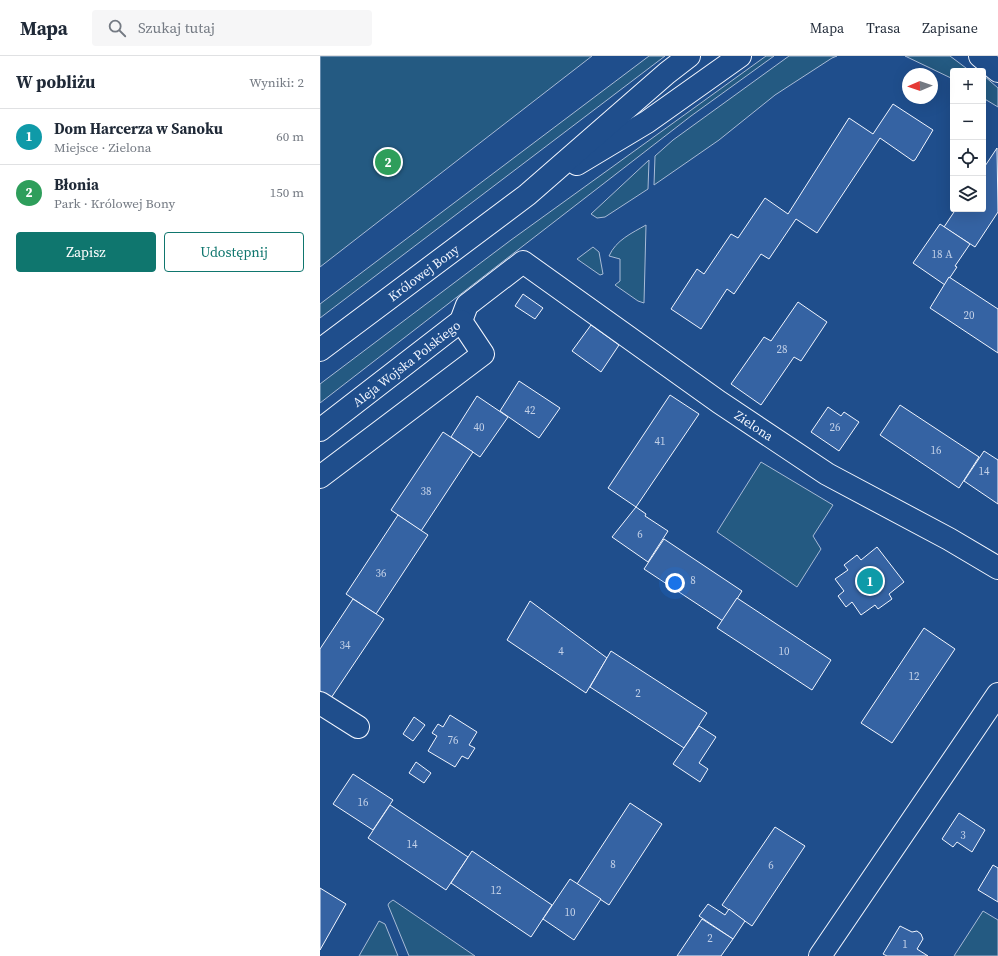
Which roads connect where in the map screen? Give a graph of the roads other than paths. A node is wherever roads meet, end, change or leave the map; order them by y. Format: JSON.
{"nodes":[{"id":1,"x":689,"y":56,"type":"edge"},
{"id":2,"x":740,"y":56,"type":"edge"},
{"id":3,"x":980,"y":56,"type":"edge"},
{"id":4,"x":998,"y":71,"type":"edge"},
{"id":5,"x":527,"y":195,"type":"junction"},
{"id":6,"x":523,"y":262,"type":"joint"},
{"id":7,"x":461,"y":321,"type":"junction"},
{"id":8,"x":320,"y":350,"type":"edge"},
{"id":9,"x":320,"y":430,"type":"edge"},
{"id":10,"x":320,"y":477,"type":"edge"},
{"id":11,"x":998,"y":568,"type":"edge"},
{"id":12,"x":998,"y":694,"type":"edge"},
{"id":13,"x":320,"y":703,"type":"edge"},
{"id":14,"x":358,"y":727,"type":"dead end"},
{"id":15,"x":820,"y":956,"type":"edge"}],
"edges":[{"from":1,"to":5,"type":"street","name":"Królowej Bony"},
{"from":2,"to":5,"type":"street","name":"Królowej Bony"},
{"from":3,"to":4,"type":"street"},
{"from":5,"to":8,"type":"street","name":"Królowej Bony"},
{"from":6,"to":7,"type":"street","name":"Aleja Wojska Polskiego"},
{"from":6,"to":11,"type":"street","name":"Zielona"},
{"from":7,"to":9,"type":"street","name":"Aleja Wojska Polskiego"},
{"from":7,"to":10,"type":"street"},
{"from":12,"to":15,"type":"street"},
{"from":13,"to":14,"type":"street"}]}
